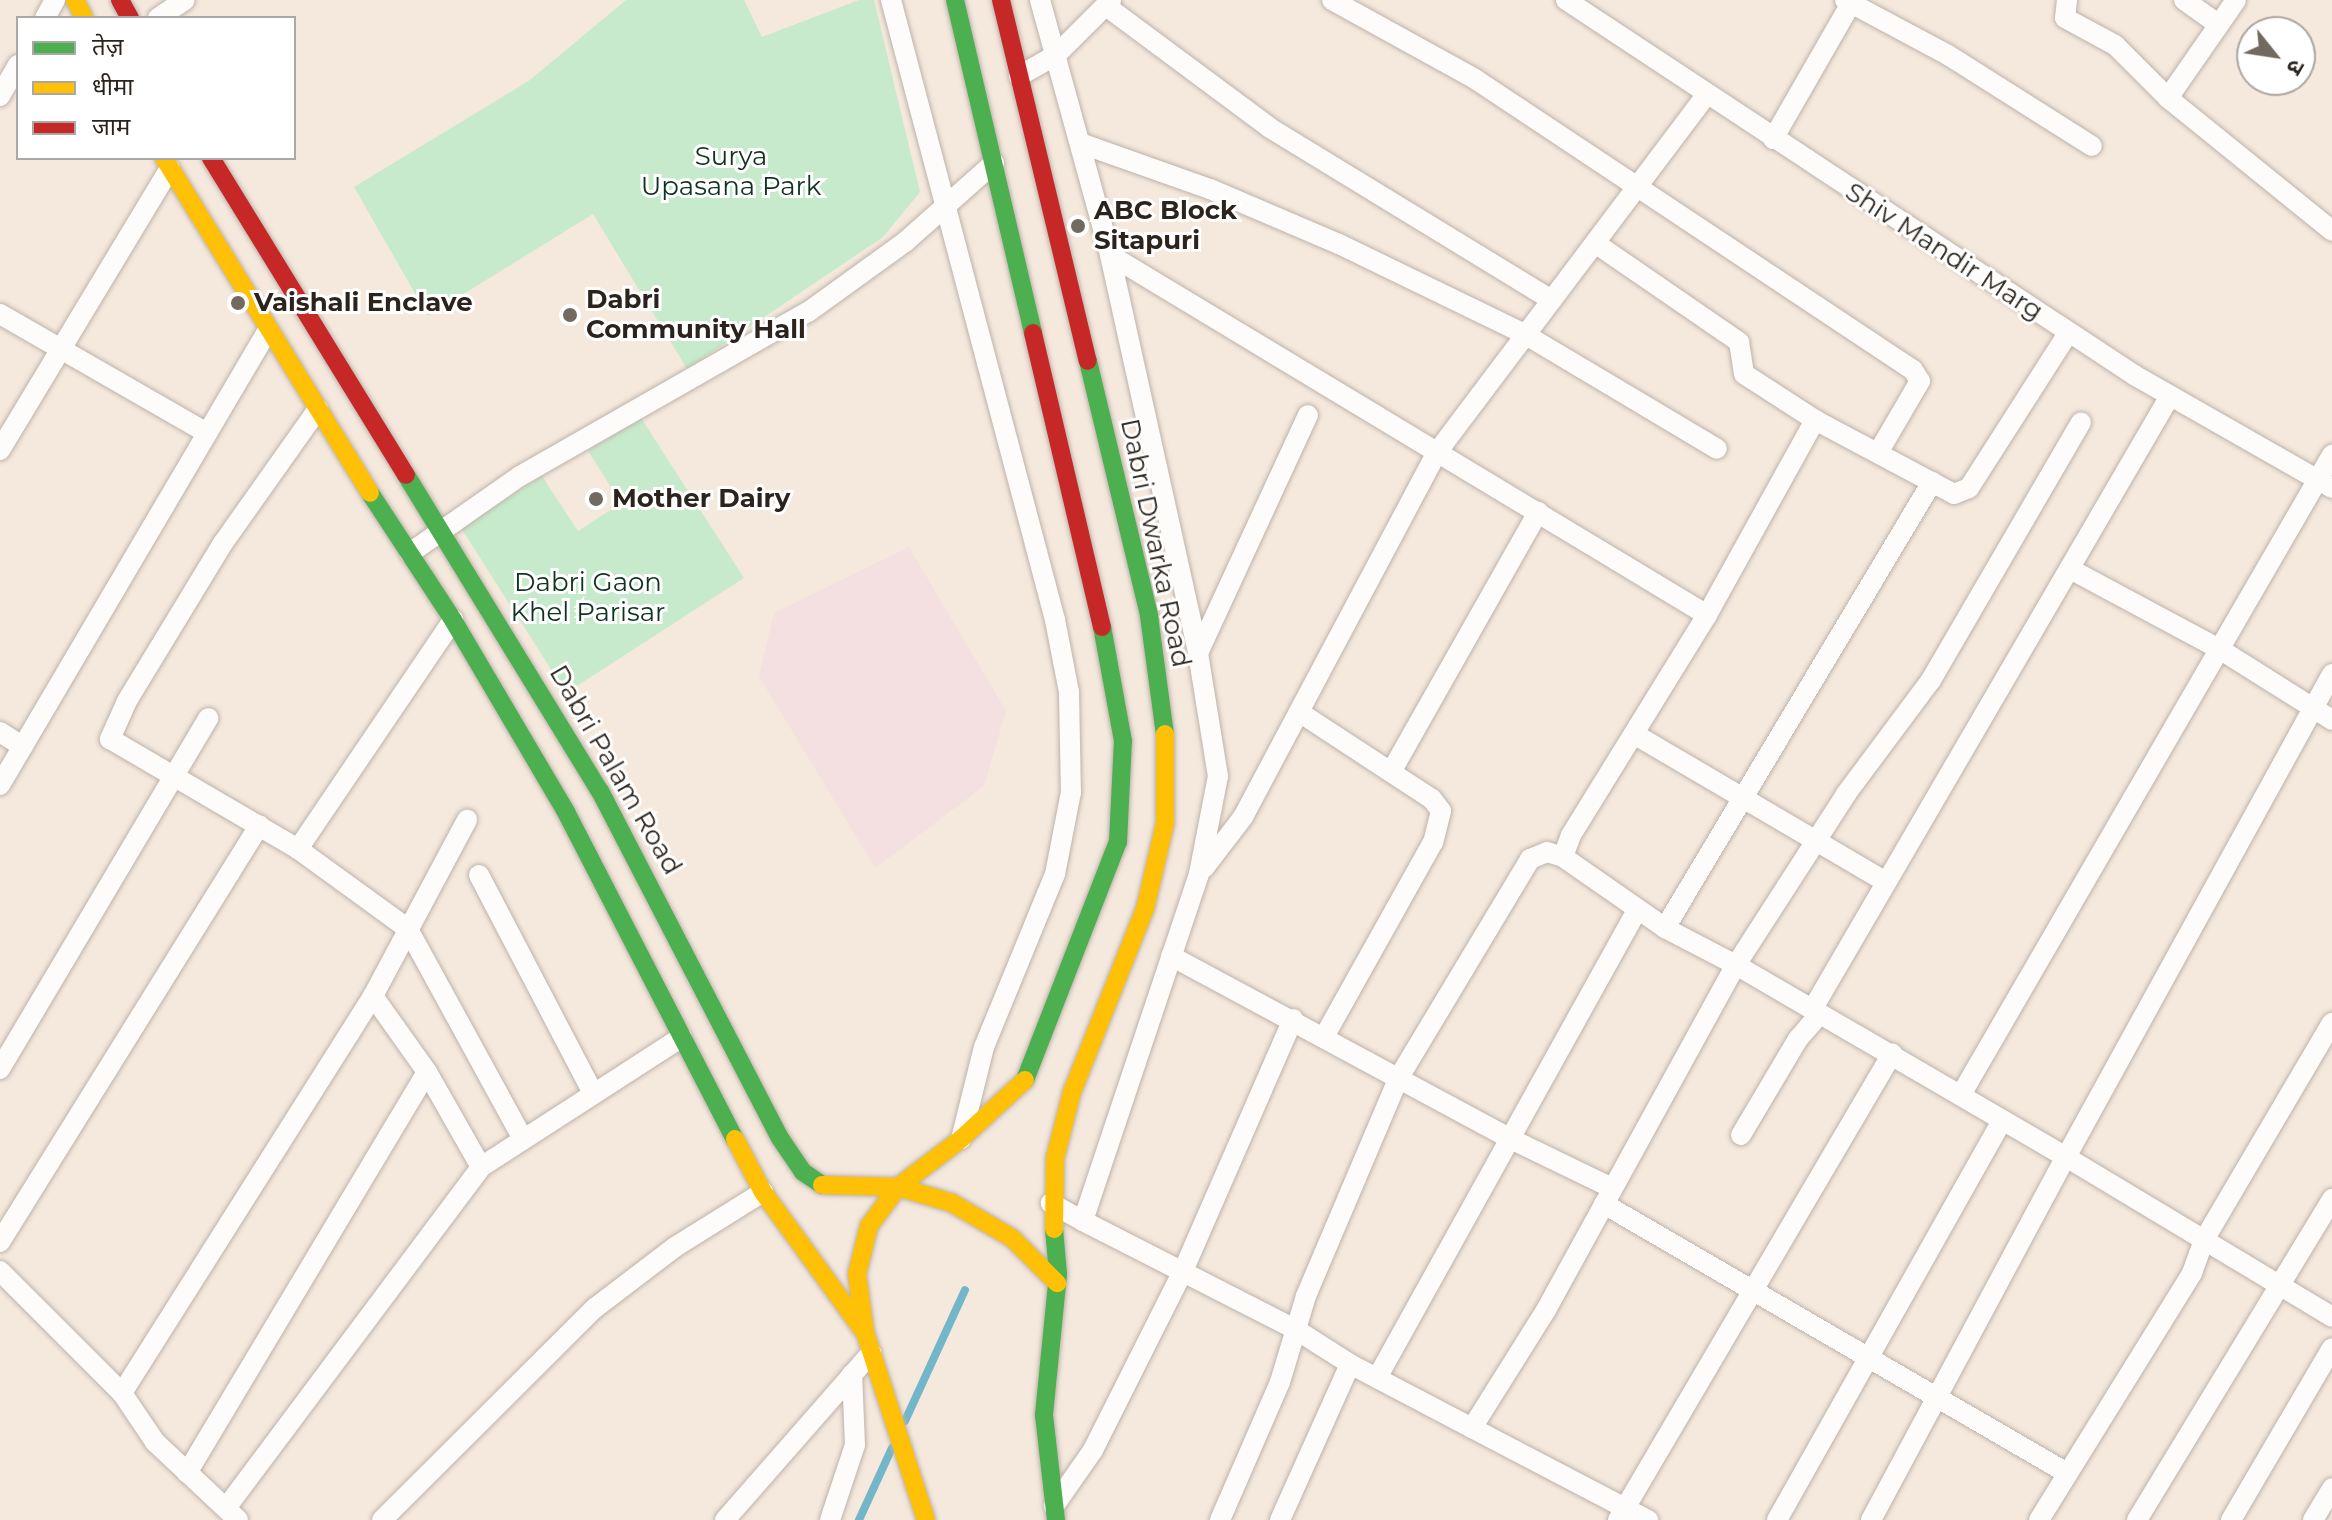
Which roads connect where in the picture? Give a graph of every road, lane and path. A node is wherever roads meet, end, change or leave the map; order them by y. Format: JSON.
{"nodes":[{"id":1,"x":185,"y":0,"type":"edge"},
{"id":2,"x":891,"y":0,"type":"edge"},
{"id":3,"x":955,"y":0,"type":"edge"},
{"id":4,"x":1001,"y":0,"type":"edge"},
{"id":5,"x":1040,"y":0,"type":"edge"},
{"id":6,"x":1332,"y":0,"type":"edge"},
{"id":7,"x":2067,"y":0,"type":"edge"},
{"id":8,"x":2184,"y":0,"type":"edge"},
{"id":9,"x":2236,"y":0,"type":"edge"},
{"id":10,"x":1569,"y":1,"type":"edge"},
{"id":11,"x":1850,"y":1,"type":"edge"},
{"id":12,"x":1108,"y":3,"type":"edge"},
{"id":13,"x":1367,"y":8,"type":"edge"},
{"id":14,"x":161,"y":16,"type":"edge"},
{"id":15,"x":2218,"y":24,"type":"junction"},
{"id":16,"x":1056,"y":55,"type":"junction"},
{"id":17,"x":16,"y":68,"type":"edge"},
{"id":18,"x":1019,"y":76,"type":"junction"},
{"id":19,"x":1707,"y":94,"type":"junction"},
{"id":20,"x":0,"y":96,"type":"edge"},
{"id":21,"x":2168,"y":98,"type":"junction"},
{"id":22,"x":1773,"y":139,"type":"junction"},
{"id":23,"x":1080,"y":143,"type":"junction"},
{"id":24,"x":2092,"y":146,"type":"dead end"},
{"id":25,"x":212,"y":160,"type":"edge"},
{"id":26,"x":167,"y":163,"type":"edge"},
{"id":27,"x":994,"y":163,"type":"junction"},
{"id":28,"x":1638,"y":187,"type":"junction"},
{"id":29,"x":946,"y":206,"type":"junction"},
{"id":30,"x":2332,"y":231,"type":"edge"},
{"id":31,"x":1595,"y":243,"type":"junction"},
{"id":32,"x":1110,"y":255,"type":"junction"},
{"id":33,"x":1552,"y":300,"type":"junction"},
{"id":34,"x":0,"y":314,"type":"edge"},
{"id":35,"x":268,"y":330,"type":"junction"},
{"id":36,"x":2068,"y":333,"type":"junction"},
{"id":37,"x":1526,"y":335,"type":"junction"},
{"id":38,"x":62,"y":350,"type":"junction"},
{"id":39,"x":2170,"y":396,"type":"junction"},
{"id":40,"x":318,"y":409,"type":"junction"},
{"id":41,"x":1308,"y":415,"type":"dead end"},
{"id":42,"x":1815,"y":420,"type":"junction"},
{"id":43,"x":2081,"y":422,"type":"dead end"},
{"id":44,"x":207,"y":433,"type":"junction"},
{"id":45,"x":1717,"y":449,"type":"dead end"},
{"id":46,"x":0,"y":450,"type":"edge"},
{"id":47,"x":1438,"y":451,"type":"junction"},
{"id":48,"x":1878,"y":453,"type":"junction"},
{"id":49,"x":2332,"y":455,"type":"edge"},
{"id":50,"x":1932,"y":482,"type":"junction"},
{"id":51,"x":2326,"y":484,"type":"edge"},
{"id":52,"x":1538,"y":512,"type":"junction"},
{"id":53,"x":443,"y":532,"type":"junction"},
{"id":54,"x":410,"y":553,"type":"junction"},
{"id":55,"x":2070,"y":569,"type":"junction"},
{"id":56,"x":1707,"y":615,"type":"junction"},
{"id":57,"x":453,"y":620,"type":"junction"},
{"id":58,"x":2221,"y":650,"type":"junction"},
{"id":59,"x":1198,"y":653,"type":"junction"},
{"id":60,"x":2332,"y":674,"type":"edge"},
{"id":61,"x":2312,"y":708,"type":"junction"},
{"id":62,"x":1299,"y":712,"type":"junction"},
{"id":63,"x":208,"y":718,"type":"dead end"},
{"id":64,"x":2332,"y":720,"type":"edge"},
{"id":65,"x":0,"y":732,"type":"edge"},
{"id":66,"x":1634,"y":734,"type":"junction"},
{"id":67,"x":23,"y":747,"type":"junction"},
{"id":68,"x":1391,"y":772,"type":"junction"},
{"id":69,"x":175,"y":774,"type":"junction"},
{"id":70,"x":0,"y":785,"type":"edge"},
{"id":71,"x":1742,"y":799,"type":"junction"},
{"id":72,"x":467,"y":820,"type":"dead end"},
{"id":73,"x":260,"y":825,"type":"junction"},
{"id":74,"x":1816,"y":841,"type":"junction"},
{"id":75,"x":298,"y":849,"type":"junction"},
{"id":76,"x":1563,"y":857,"type":"junction"},
{"id":77,"x":1199,"y":874,"type":"junction"},
{"id":78,"x":479,"y":875,"type":"dead end"},
{"id":79,"x":1885,"y":881,"type":"junction"},
{"id":80,"x":1636,"y":912,"type":"junction"},
{"id":81,"x":1665,"y":928,"type":"junction"},
{"id":82,"x":408,"y":929,"type":"junction"},
{"id":83,"x":1171,"y":956,"type":"junction"},
{"id":84,"x":1736,"y":965,"type":"junction"},
{"id":85,"x":373,"y":996,"type":"junction"},
{"id":86,"x":1816,"y":1012,"type":"junction"},
{"id":87,"x":1293,"y":1019,"type":"junction"},
{"id":88,"x":2332,"y":1023,"type":"edge"},
{"id":89,"x":682,"y":1037,"type":"junction"},
{"id":90,"x":1324,"y":1037,"type":"junction"},
{"id":91,"x":1892,"y":1054,"type":"junction"},
{"id":92,"x":0,"y":1069,"type":"edge"},
{"id":93,"x":427,"y":1072,"type":"junction"},
{"id":94,"x":1398,"y":1079,"type":"junction"},
{"id":95,"x":593,"y":1093,"type":"junction"},
{"id":96,"x":1962,"y":1093,"type":"junction"},
{"id":97,"x":2002,"y":1120,"type":"junction"},
{"id":98,"x":1741,"y":1135,"type":"dead end"},
{"id":99,"x":1507,"y":1137,"type":"junction"},
{"id":100,"x":523,"y":1139,"type":"junction"},
{"id":101,"x":961,"y":1139,"type":"junction"},
{"id":102,"x":2066,"y":1157,"type":"junction"},
{"id":103,"x":481,"y":1167,"type":"junction"},
{"id":104,"x":898,"y":1187,"type":"junction"},
{"id":105,"x":763,"y":1192,"type":"junction"},
{"id":106,"x":1608,"y":1196,"type":"junction"},
{"id":107,"x":2332,"y":1199,"type":"edge"},
{"id":108,"x":1051,"y":1203,"type":"junction"},
{"id":109,"x":1083,"y":1221,"type":"junction"},
{"id":110,"x":2204,"y":1240,"type":"junction"},
{"id":111,"x":0,"y":1242,"type":"edge"},
{"id":112,"x":0,"y":1271,"type":"edge"},
{"id":113,"x":1183,"y":1271,"type":"junction"},
{"id":114,"x":1057,"y":1283,"type":"junction"},
{"id":115,"x":2281,"y":1286,"type":"junction"},
{"id":116,"x":1755,"y":1290,"type":"junction"},
{"id":117,"x":2332,"y":1317,"type":"edge"},
{"id":118,"x":1295,"y":1329,"type":"junction"},
{"id":119,"x":865,"y":1332,"type":"junction"},
{"id":120,"x":2332,"y":1348,"type":"edge"},
{"id":121,"x":1869,"y":1355,"type":"junction"},
{"id":122,"x":874,"y":1362,"type":"junction"},
{"id":123,"x":1350,"y":1364,"type":"junction"},
{"id":124,"x":852,"y":1374,"type":"junction"},
{"id":125,"x":1377,"y":1378,"type":"junction"},
{"id":126,"x":122,"y":1393,"type":"junction"},
{"id":127,"x":1937,"y":1397,"type":"junction"},
{"id":128,"x":1472,"y":1428,"type":"junction"},
{"id":129,"x":187,"y":1473,"type":"junction"},
{"id":130,"x":2067,"y":1473,"type":"junction"},
{"id":131,"x":2332,"y":1488,"type":"edge"},
{"id":132,"x":1055,"y":1513,"type":"edge"},
{"id":133,"x":232,"y":1514,"type":"edge"},
{"id":134,"x":1622,"y":1514,"type":"edge"},
{"id":135,"x":382,"y":1520,"type":"edge"},
{"id":136,"x":725,"y":1520,"type":"edge"},
{"id":137,"x":830,"y":1520,"type":"edge"},
{"id":138,"x":926,"y":1520,"type":"edge"},
{"id":139,"x":1220,"y":1520,"type":"edge"},
{"id":140,"x":1280,"y":1520,"type":"edge"},
{"id":141,"x":1648,"y":1520,"type":"edge"},
{"id":142,"x":1777,"y":1520,"type":"edge"},
{"id":143,"x":1871,"y":1520,"type":"edge"},
{"id":144,"x":2039,"y":1520,"type":"edge"},
{"id":145,"x":2137,"y":1520,"type":"edge"},
{"id":146,"x":2231,"y":1520,"type":"edge"},
{"id":147,"x":2313,"y":1520,"type":"edge"}],
"edges":[{"from":1,"to":14,"type":"street"},
{"from":2,"to":29,"type":"street"},
{"from":3,"to":27,"type":"main road"},
{"from":4,"to":18,"type":"main road","name":"Dabri Dwarka Road"},
{"from":5,"to":16,"type":"street"},
{"from":6,"to":13,"type":"street"},
{"from":7,"to":21,"type":"street"},
{"from":8,"to":15,"type":"street"},
{"from":9,"to":15,"type":"street"},
{"from":10,"to":19,"type":"street","name":"Shiv Mandir Marg"},
{"from":11,"to":22,"type":"street"},
{"from":11,"to":24,"type":"street"},
{"from":12,"to":16,"type":"street"},
{"from":12,"to":33,"type":"street"},
{"from":13,"to":28,"type":"street"},
{"from":15,"to":21,"type":"street"},
{"from":16,"to":18,"type":"street"},
{"from":16,"to":23,"type":"street"},
{"from":17,"to":20,"type":"street"},
{"from":18,"to":108,"type":"main road","name":"Dabri Dwarka Road"},
{"from":19,"to":22,"type":"street","name":"Shiv Mandir Marg"},
{"from":19,"to":28,"type":"street"},
{"from":21,"to":30,"type":"street"},
{"from":22,"to":36,"type":"street","name":"Shiv Mandir Marg"},
{"from":23,"to":32,"type":"street"},
{"from":23,"to":37,"type":"street"},
{"from":25,"to":53,"type":"main road","name":"Dabri Palam Road"},
{"from":26,"to":35,"type":"main road"},
{"from":26,"to":38,"type":"street"},
{"from":27,"to":29,"type":"street"},
{"from":27,"to":101,"type":"main road"},
{"from":28,"to":31,"type":"street"},
{"from":28,"to":48,"type":"street"},
{"from":29,"to":53,"type":"street"},
{"from":29,"to":101,"type":"street"},
{"from":31,"to":33,"type":"street"},
{"from":31,"to":42,"type":"street"},
{"from":32,"to":47,"type":"street"},
{"from":32,"to":59,"type":"street"},
{"from":33,"to":37,"type":"street"},
{"from":34,"to":38,"type":"street"},
{"from":35,"to":40,"type":"main road"},
{"from":35,"to":44,"type":"street"},
{"from":36,"to":39,"type":"street","name":"Shiv Mandir Marg"},
{"from":36,"to":50,"type":"street"},
{"from":37,"to":45,"type":"street"},
{"from":37,"to":47,"type":"street"},
{"from":38,"to":44,"type":"street"},
{"from":38,"to":46,"type":"street"},
{"from":39,"to":51,"type":"street","name":"Shiv Mandir Marg"},
{"from":39,"to":55,"type":"street"},
{"from":40,"to":54,"type":"main road"},
{"from":40,"to":69,"type":"street"},
{"from":41,"to":59,"type":"street"},
{"from":42,"to":48,"type":"street"},
{"from":42,"to":56,"type":"street"},
{"from":43,"to":74,"type":"street"},
{"from":44,"to":67,"type":"street"},
{"from":47,"to":52,"type":"street"},
{"from":47,"to":62,"type":"street"},
{"from":48,"to":50,"type":"street"},
{"from":49,"to":51,"type":"street"},
{"from":50,"to":71,"type":"street"},
{"from":51,"to":58,"type":"street"},
{"from":52,"to":56,"type":"street"},
{"from":52,"to":68,"type":"street"},
{"from":53,"to":54,"type":"street"},
{"from":53,"to":104,"type":"main road","name":"Dabri Palam Road"},
{"from":54,"to":57,"type":"main road"},
{"from":55,"to":58,"type":"street"},
{"from":55,"to":79,"type":"street"},
{"from":56,"to":66,"type":"street"},
{"from":57,"to":75,"type":"street"},
{"from":57,"to":89,"type":"main road"},
{"from":58,"to":61,"type":"street"},
{"from":58,"to":96,"type":"street"},
{"from":59,"to":77,"type":"street"},
{"from":60,"to":61,"type":"street"},
{"from":61,"to":64,"type":"street"},
{"from":61,"to":102,"type":"street"},
{"from":62,"to":68,"type":"street"},
{"from":62,"to":77,"type":"street"},
{"from":63,"to":69,"type":"street"},
{"from":65,"to":67,"type":"street"},
{"from":66,"to":71,"type":"street"},
{"from":66,"to":76,"type":"street"},
{"from":67,"to":70,"type":"street"},
{"from":68,"to":90,"type":"street"},
{"from":69,"to":73,"type":"street"},
{"from":69,"to":92,"type":"street"},
{"from":71,"to":74,"type":"street"},
{"from":71,"to":81,"type":"street"},
{"from":72,"to":82,"type":"street"},
{"from":73,"to":75,"type":"street"},
{"from":73,"to":111,"type":"street"},
{"from":74,"to":79,"type":"street"},
{"from":74,"to":84,"type":"street"},
{"from":75,"to":82,"type":"street"},
{"from":76,"to":80,"type":"street"},
{"from":76,"to":94,"type":"street"},
{"from":77,"to":83,"type":"street"},
{"from":78,"to":95,"type":"street"},
{"from":79,"to":86,"type":"street"},
{"from":80,"to":81,"type":"street"},
{"from":80,"to":99,"type":"street"},
{"from":81,"to":84,"type":"street"},
{"from":82,"to":85,"type":"street"},
{"from":82,"to":100,"type":"street"},
{"from":83,"to":87,"type":"street"},
{"from":83,"to":109,"type":"street"},
{"from":84,"to":86,"type":"street"},
{"from":84,"to":106,"type":"street"},
{"from":85,"to":93,"type":"street"},
{"from":85,"to":126,"type":"street"},
{"from":86,"to":91,"type":"street"},
{"from":86,"to":98,"type":"street"},
{"from":87,"to":90,"type":"street"},
{"from":87,"to":113,"type":"street"},
{"from":88,"to":110,"type":"street"},
{"from":89,"to":95,"type":"street"},
{"from":89,"to":105,"type":"main road"},
{"from":90,"to":94,"type":"street"},
{"from":91,"to":96,"type":"street"},
{"from":91,"to":116,"type":"street"},
{"from":93,"to":103,"type":"street"},
{"from":93,"to":129,"type":"street"},
{"from":94,"to":99,"type":"street"},
{"from":94,"to":118,"type":"street"},
{"from":95,"to":100,"type":"street"},
{"from":96,"to":97,"type":"street"},
{"from":97,"to":102,"type":"street"},
{"from":97,"to":121,"type":"street"},
{"from":99,"to":106,"type":"street"},
{"from":99,"to":125,"type":"street"},
{"from":100,"to":103,"type":"street"},
{"from":101,"to":104,"type":"main road"},
{"from":102,"to":110,"type":"street"},
{"from":102,"to":127,"type":"street"},
{"from":103,"to":133,"type":"street"},
{"from":104,"to":114,"type":"main road","name":"Dabri Palam Road"},
{"from":104,"to":119,"type":"main road"},
{"from":105,"to":119,"type":"main road"},
{"from":105,"to":135,"type":"street"},
{"from":106,"to":116,"type":"street"},
{"from":106,"to":128,"type":"street"},
{"from":107,"to":115,"type":"street"},
{"from":108,"to":109,"type":"street"},
{"from":108,"to":114,"type":"main road","name":"Dabri Dwarka Road"},
{"from":109,"to":113,"type":"street"},
{"from":110,"to":115,"type":"street"},
{"from":110,"to":130,"type":"street"},
{"from":112,"to":126,"type":"street"},
{"from":113,"to":118,"type":"street"},
{"from":113,"to":132,"type":"street"},
{"from":114,"to":132,"type":"main road","name":"Dabri Dwarka Road"},
{"from":115,"to":117,"type":"street"},
{"from":115,"to":145,"type":"street"},
{"from":116,"to":121,"type":"street"},
{"from":116,"to":134,"type":"street"},
{"from":118,"to":123,"type":"street"},
{"from":118,"to":139,"type":"street"},
{"from":119,"to":122,"type":"main road"},
{"from":120,"to":146,"type":"street"},
{"from":121,"to":127,"type":"street"},
{"from":121,"to":142,"type":"street"},
{"from":122,"to":124,"type":"street"},
{"from":122,"to":138,"type":"main road"},
{"from":123,"to":125,"type":"street"},
{"from":123,"to":140,"type":"street"},
{"from":124,"to":136,"type":"street"},
{"from":124,"to":137,"type":"street"},
{"from":125,"to":128,"type":"street"},
{"from":126,"to":129,"type":"street"},
{"from":127,"to":130,"type":"street"},
{"from":127,"to":143,"type":"street"},
{"from":128,"to":134,"type":"street"},
{"from":129,"to":133,"type":"street"},
{"from":130,"to":144,"type":"street"},
{"from":131,"to":147,"type":"street"},
{"from":134,"to":141,"type":"street"}]}
